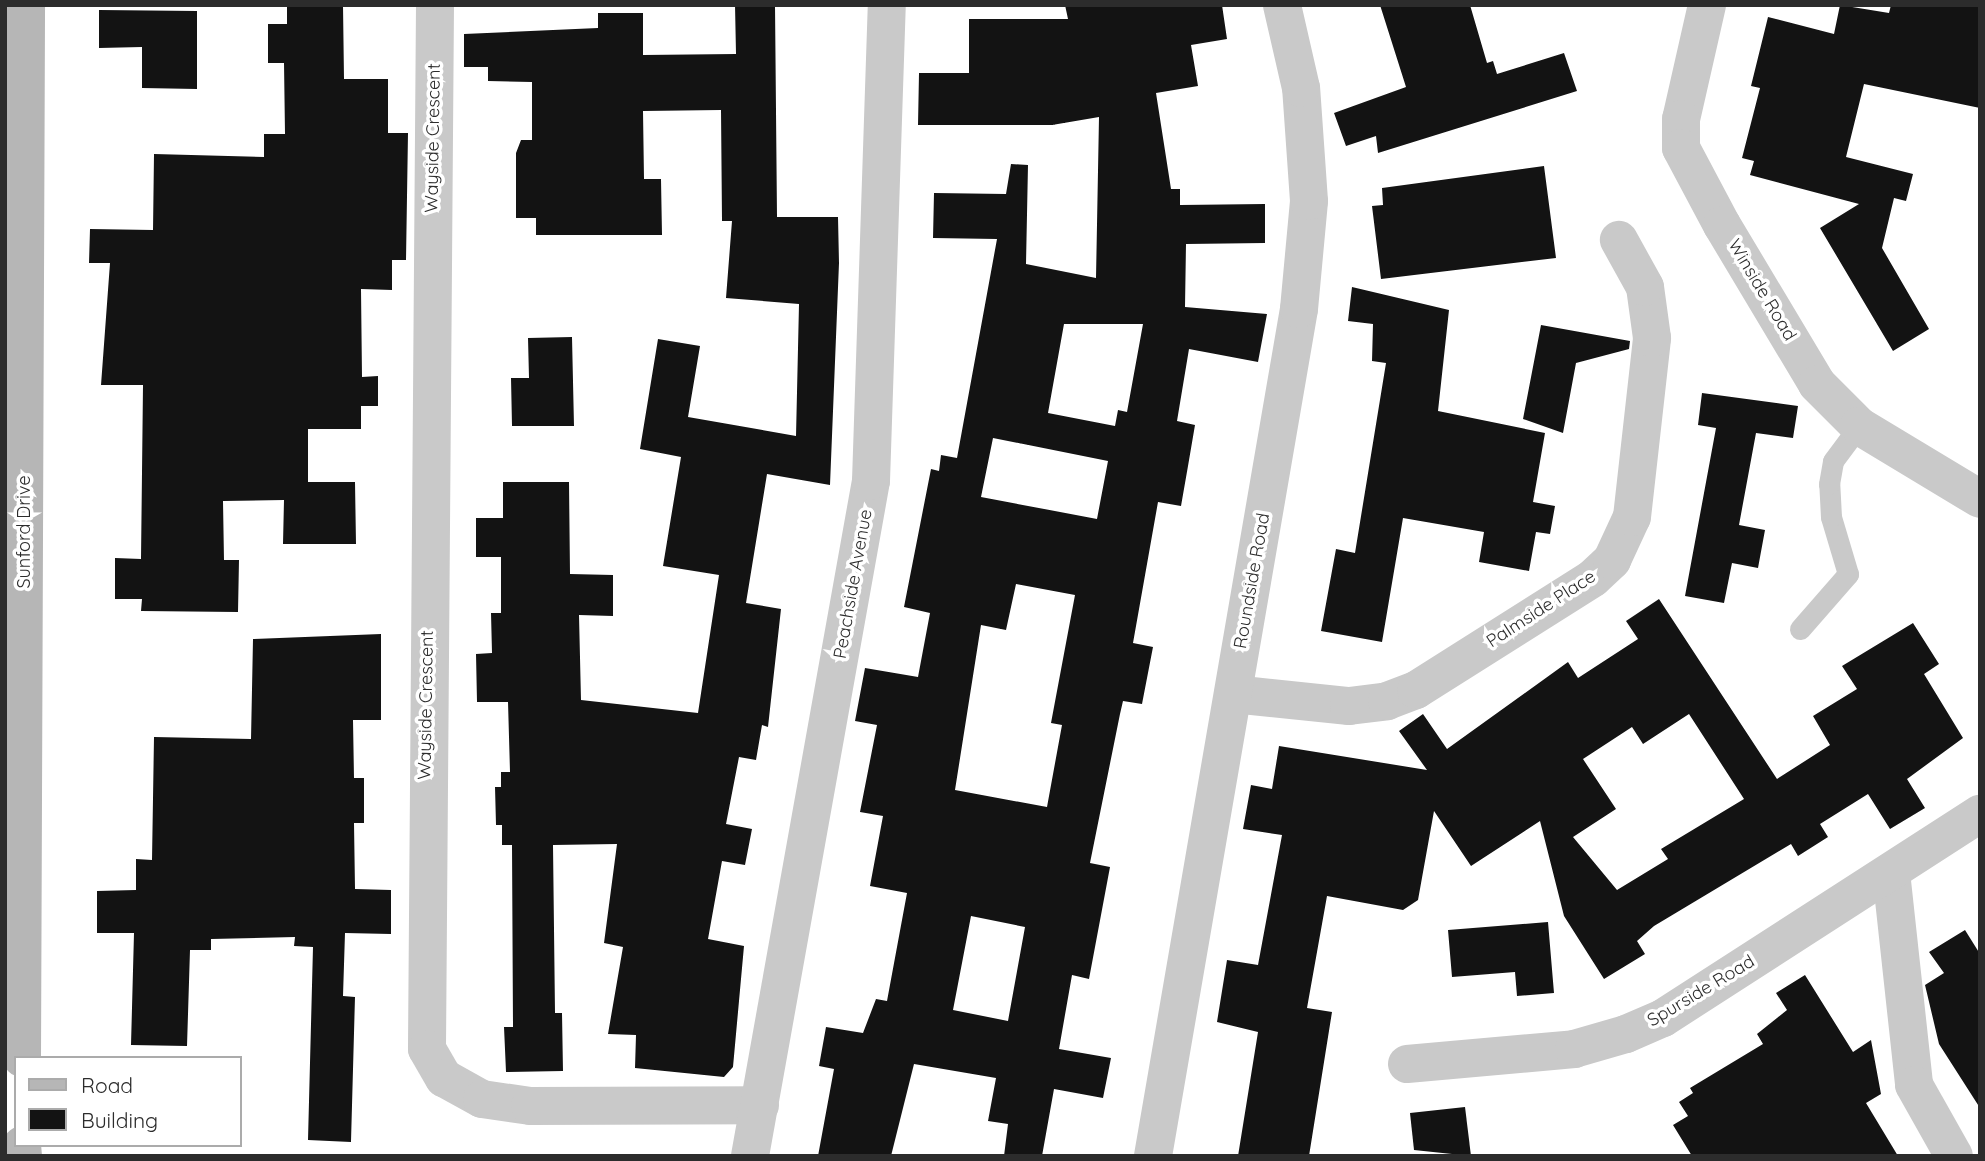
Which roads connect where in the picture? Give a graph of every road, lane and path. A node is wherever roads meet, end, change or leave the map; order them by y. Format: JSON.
{"nodes":[{"id":1,"x":26,"y":5,"type":"edge"},
{"id":2,"x":435,"y":5,"type":"edge"},
{"id":3,"x":887,"y":5,"type":"edge"},
{"id":4,"x":1282,"y":5,"type":"edge"},
{"id":5,"x":1707,"y":5,"type":"edge"},
{"id":6,"x":1619,"y":240,"type":"dead end"},
{"id":7,"x":1859,"y":426,"type":"junction"},
{"id":8,"x":1980,"y":499,"type":"edge"},
{"id":9,"x":1800,"y":629,"type":"dead end"},
{"id":10,"x":1233,"y":694,"type":"junction"},
{"id":11,"x":1980,"y":814,"type":"edge"},
{"id":12,"x":1891,"y":872,"type":"junction"},
{"id":13,"x":13,"y":1010,"type":"edge"},
{"id":14,"x":22,"y":1056,"type":"edge"},
{"id":15,"x":1407,"y":1064,"type":"dead end"},
{"id":16,"x":760,"y":1105,"type":"junction"},
{"id":17,"x":750,"y":1156,"type":"edge"},
{"id":18,"x":1153,"y":1156,"type":"edge"},
{"id":19,"x":1954,"y":1156,"type":"edge"}],
"edges":[{"from":1,"to":13,"type":"street","name":"Sunford Drive"},
{"from":2,"to":16,"type":"street","name":"Wayside Crescent"},
{"from":3,"to":16,"type":"street","name":"Peachside Avenue"},
{"from":4,"to":10,"type":"street","name":"Roundside Road"},
{"from":5,"to":7,"type":"street","name":"Winside Road"},
{"from":6,"to":10,"type":"street","name":"Palmside Place"},
{"from":7,"to":8,"type":"street","name":"Winside Road"},
{"from":7,"to":9,"type":"lane"},
{"from":10,"to":18,"type":"street","name":"Roundside Road"},
{"from":11,"to":12,"type":"street","name":"Spurside Road"},
{"from":12,"to":15,"type":"street","name":"Spurside Road"},
{"from":12,"to":19,"type":"street"},
{"from":13,"to":14,"type":"street","name":"Sunford Drive"},
{"from":16,"to":17,"type":"street","name":"Peachside Avenue"}]}
